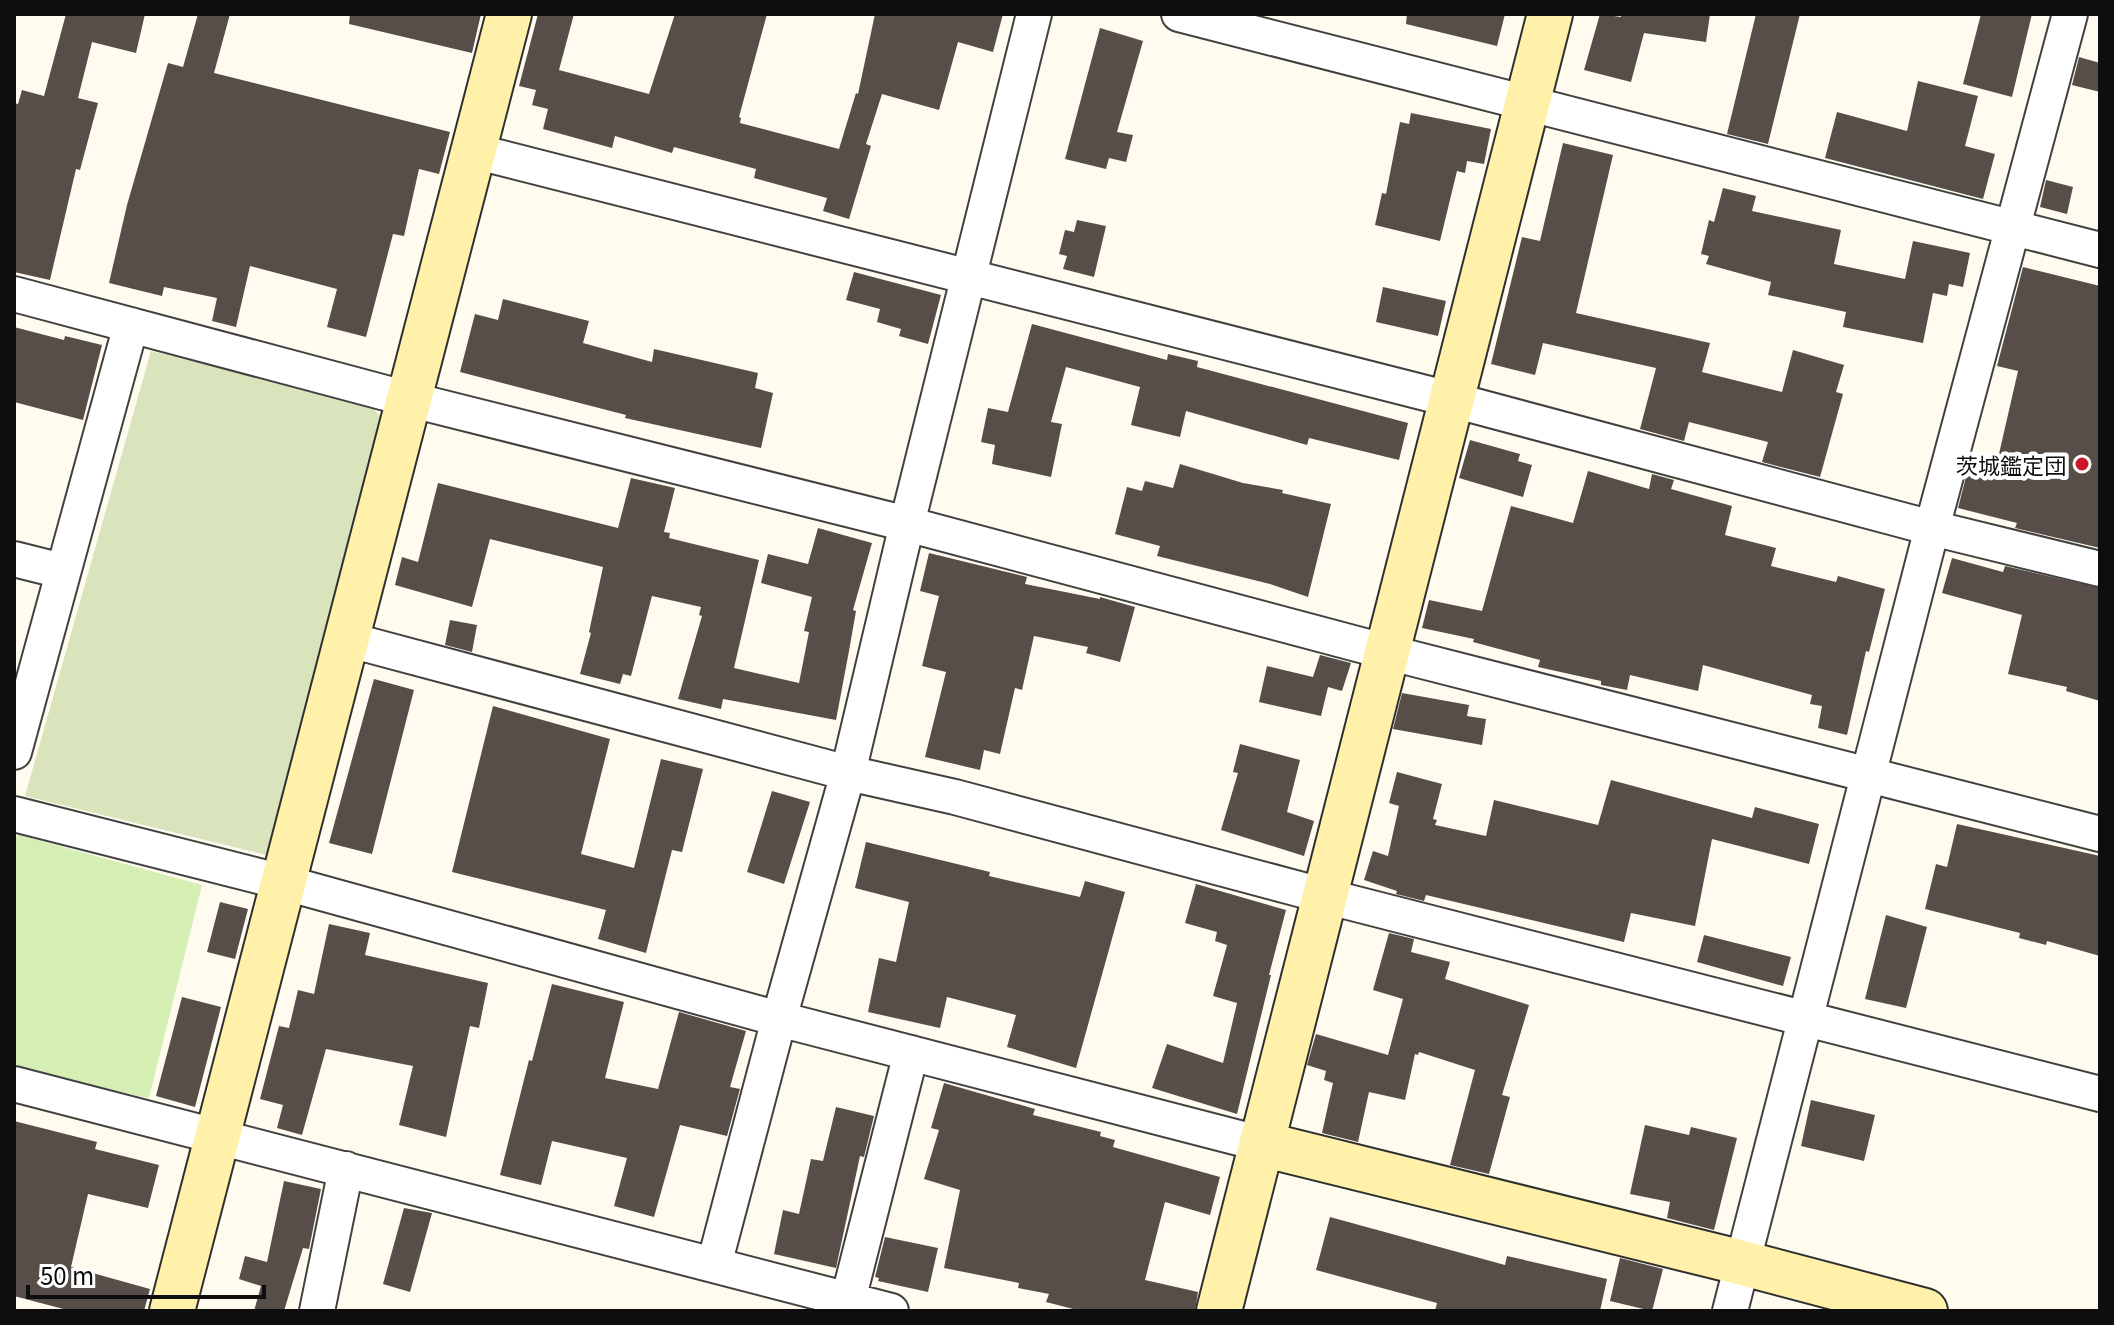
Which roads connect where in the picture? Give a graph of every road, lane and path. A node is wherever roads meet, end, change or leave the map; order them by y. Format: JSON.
{"nodes":[{"id":1,"x":509,"y":14,"type":"edge"},
{"id":2,"x":1034,"y":14,"type":"edge"},
{"id":3,"x":1179,"y":14,"type":"edge"},
{"id":4,"x":1550,"y":14,"type":"edge"},
{"id":5,"x":2070,"y":14,"type":"edge"},
{"id":6,"x":1526,"y":105,"type":"junction"},
{"id":7,"x":474,"y":151,"type":"junction"},
{"id":8,"x":2011,"y":228,"type":"junction"},
{"id":9,"x":2100,"y":250,"type":"edge"},
{"id":10,"x":968,"y":277,"type":"junction"},
{"id":11,"x":14,"y":294,"type":"edge"},
{"id":12,"x":131,"y":325,"type":"junction"},
{"id":13,"x":408,"y":399,"type":"junction"},
{"id":14,"x":1453,"y":400,"type":"junction"},
{"id":15,"x":907,"y":524,"type":"junction"},
{"id":16,"x":1932,"y":528,"type":"junction"},
{"id":17,"x":14,"y":559,"type":"edge"},
{"id":18,"x":2100,"y":569,"type":"edge"},
{"id":19,"x":62,"y":571,"type":"junction"},
{"id":20,"x":346,"y":639,"type":"junction"},
{"id":21,"x":1387,"y":652,"type":"junction"},
{"id":22,"x":14,"y":752,"type":"edge"},
{"id":23,"x":848,"y":773,"type":"junction"},
{"id":24,"x":1867,"y":776,"type":"junction"},
{"id":25,"x":14,"y":814,"type":"edge"},
{"id":26,"x":2100,"y":834,"type":"edge"},
{"id":27,"x":282,"y":882,"type":"junction"},
{"id":28,"x":1325,"y":896,"type":"junction"},
{"id":29,"x":779,"y":1019,"type":"junction"},
{"id":30,"x":1806,"y":1020,"type":"junction"},
{"id":31,"x":911,"y":1053,"type":"junction"},
{"id":32,"x":14,"y":1084,"type":"edge"},
{"id":33,"x":2100,"y":1094,"type":"edge"},
{"id":34,"x":218,"y":1135,"type":"junction"},
{"id":35,"x":1262,"y":1144,"type":"junction"},
{"id":36,"x":346,"y":1169,"type":"junction"},
{"id":37,"x":1743,"y":1263,"type":"junction"},
{"id":38,"x":714,"y":1265,"type":"junction"},
{"id":39,"x":848,"y":1300,"type":"junction"},
{"id":40,"x":172,"y":1311,"type":"edge"},
{"id":41,"x":317,"y":1311,"type":"edge"},
{"id":42,"x":891,"y":1311,"type":"edge"},
{"id":43,"x":1219,"y":1311,"type":"edge"},
{"id":44,"x":1730,"y":1311,"type":"edge"},
{"id":45,"x":1925,"y":1311,"type":"edge"}],
"edges":[{"from":1,"to":7,"type":"street"},
{"from":2,"to":10,"type":"street"},
{"from":3,"to":6,"type":"street"},
{"from":4,"to":6,"type":"street"},
{"from":5,"to":8,"type":"street"},
{"from":6,"to":8,"type":"street"},
{"from":6,"to":14,"type":"street"},
{"from":7,"to":10,"type":"street"},
{"from":7,"to":13,"type":"street"},
{"from":8,"to":9,"type":"street"},
{"from":8,"to":16,"type":"street"},
{"from":10,"to":14,"type":"street"},
{"from":10,"to":15,"type":"street"},
{"from":11,"to":12,"type":"street"},
{"from":12,"to":13,"type":"street"},
{"from":12,"to":19,"type":"street"},
{"from":13,"to":15,"type":"street"},
{"from":13,"to":20,"type":"street"},
{"from":14,"to":16,"type":"street"},
{"from":14,"to":21,"type":"street"},
{"from":15,"to":21,"type":"street"},
{"from":15,"to":23,"type":"street"},
{"from":16,"to":18,"type":"street"},
{"from":16,"to":24,"type":"street"},
{"from":17,"to":19,"type":"street"},
{"from":19,"to":22,"type":"street"},
{"from":20,"to":23,"type":"street"},
{"from":20,"to":27,"type":"street"},
{"from":21,"to":24,"type":"street"},
{"from":21,"to":28,"type":"street"},
{"from":23,"to":28,"type":"street"},
{"from":23,"to":29,"type":"street"},
{"from":24,"to":26,"type":"street"},
{"from":24,"to":30,"type":"street"},
{"from":25,"to":27,"type":"street"},
{"from":27,"to":29,"type":"street"},
{"from":27,"to":34,"type":"street"},
{"from":28,"to":30,"type":"street"},
{"from":28,"to":35,"type":"street"},
{"from":29,"to":31,"type":"street"},
{"from":29,"to":38,"type":"street"},
{"from":30,"to":33,"type":"street"},
{"from":30,"to":37,"type":"street"},
{"from":31,"to":35,"type":"street"},
{"from":31,"to":39,"type":"street"},
{"from":32,"to":34,"type":"street"},
{"from":34,"to":36,"type":"street"},
{"from":34,"to":40,"type":"street"},
{"from":35,"to":37,"type":"street"},
{"from":35,"to":43,"type":"street"},
{"from":36,"to":38,"type":"street"},
{"from":36,"to":41,"type":"street"},
{"from":37,"to":44,"type":"street"},
{"from":37,"to":45,"type":"street"},
{"from":38,"to":39,"type":"street"},
{"from":39,"to":42,"type":"street"}]}
